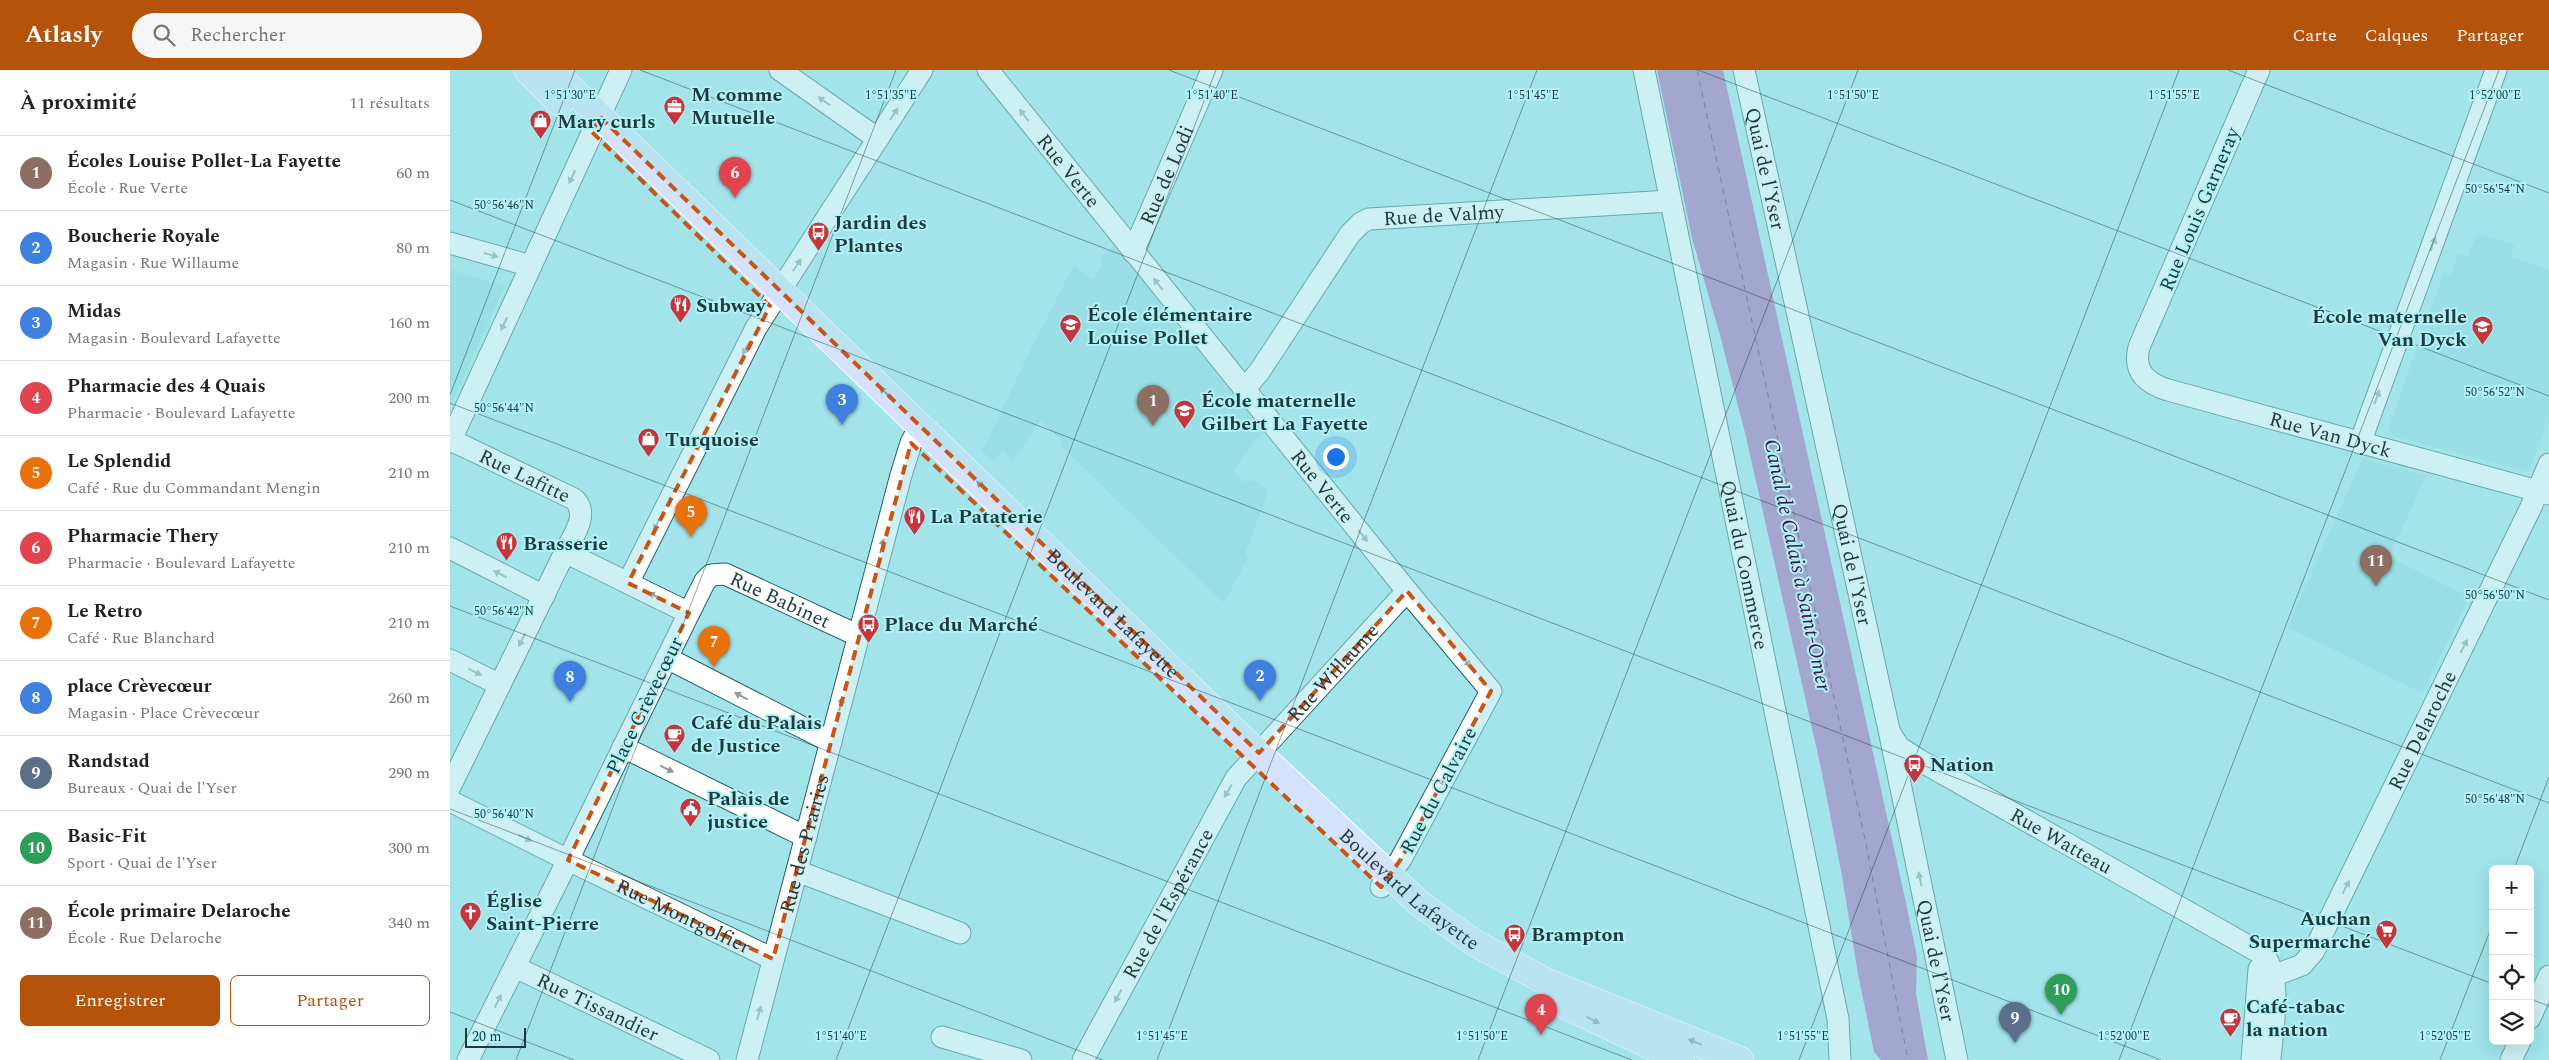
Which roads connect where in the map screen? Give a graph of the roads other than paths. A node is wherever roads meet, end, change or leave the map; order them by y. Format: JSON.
{"nodes":[{"id":1,"x":527,"y":70,"type":"edge"},
{"id":2,"x":552,"y":70,"type":"edge"},
{"id":3,"x":621,"y":70,"type":"edge"},
{"id":4,"x":780,"y":70,"type":"edge"},
{"id":5,"x":922,"y":70,"type":"edge"},
{"id":6,"x":988,"y":70,"type":"edge"},
{"id":7,"x":1212,"y":70,"type":"edge"},
{"id":8,"x":1644,"y":70,"type":"edge"},
{"id":9,"x":1744,"y":70,"type":"edge"},
{"id":10,"x":2259,"y":70,"type":"edge"},
{"id":11,"x":2496,"y":70,"type":"edge"},
{"id":12,"x":596,"y":124,"type":"junction"},
{"id":13,"x":878,"y":140,"type":"junction"},
{"id":14,"x":1670,"y":201,"type":"junction"},
{"id":15,"x":450,"y":243,"type":"edge"},
{"id":16,"x":1132,"y":252,"type":"junction"},
{"id":17,"x":531,"y":266,"type":"junction"},
{"id":18,"x":775,"y":299,"type":"junction"},
{"id":19,"x":2139,"y":347,"type":"joint"},
{"id":20,"x":1244,"y":390,"type":"junction"},
{"id":21,"x":915,"y":435,"type":"junction"},
{"id":22,"x":450,"y":441,"type":"edge"},
{"id":23,"x":2360,"y":443,"type":"junction"},
{"id":24,"x":2549,"y":464,"type":"edge"},
{"id":25,"x":2544,"y":493,"type":"edge"},
{"id":26,"x":450,"y":548,"type":"edge"},
{"id":27,"x":565,"y":552,"type":"junction"},
{"id":28,"x":628,"y":582,"type":"junction"},
{"id":29,"x":1407,"y":591,"type":"junction"},
{"id":30,"x":544,"y":596,"type":"junction"},
{"id":31,"x":689,"y":613,"type":"junction"},
{"id":32,"x":859,"y":636,"type":"junction"},
{"id":33,"x":667,"y":658,"type":"junction"},
{"id":34,"x":450,"y":660,"type":"edge"},
{"id":35,"x":500,"y":685,"type":"junction"},
{"id":36,"x":1491,"y":691,"type":"joint"},
{"id":37,"x":1889,"y":730,"type":"junction"},
{"id":38,"x":831,"y":742,"type":"junction"},
{"id":39,"x":623,"y":747,"type":"junction"},
{"id":40,"x":1254,"y":758,"type":"junction"},
{"id":41,"x":450,"y":787,"type":"edge"},
{"id":42,"x":450,"y":801,"type":"edge"},
{"id":43,"x":806,"y":837,"type":"junction"},
{"id":44,"x":568,"y":860,"type":"junction"},
{"id":45,"x":797,"y":871,"type":"junction"},
{"id":46,"x":1385,"y":882,"type":"junction"},
{"id":47,"x":960,"y":933,"type":"dead end"},
{"id":48,"x":774,"y":958,"type":"junction"},
{"id":49,"x":515,"y":967,"type":"junction"},
{"id":50,"x":2549,"y":976,"type":"edge"},
{"id":51,"x":2266,"y":979,"type":"junction"},
{"id":52,"x":2534,"y":1009,"type":"edge"},
{"id":53,"x":942,"y":1037,"type":"dead end"},
{"id":54,"x":2518,"y":1045,"type":"edge"},
{"id":55,"x":468,"y":1060,"type":"edge"},
{"id":56,"x":709,"y":1060,"type":"edge"},
{"id":57,"x":747,"y":1060,"type":"edge"},
{"id":58,"x":1020,"y":1060,"type":"edge"},
{"id":59,"x":1083,"y":1060,"type":"edge"},
{"id":60,"x":1681,"y":1060,"type":"edge"},
{"id":61,"x":1740,"y":1060,"type":"edge"},
{"id":62,"x":1840,"y":1060,"type":"edge"},
{"id":63,"x":1957,"y":1060,"type":"edge"},
{"id":64,"x":2252,"y":1060,"type":"edge"},
{"id":65,"x":2270,"y":1060,"type":"edge"},
{"id":66,"x":2511,"y":1060,"type":"edge"}],
"edges":[{"from":1,"to":12,"type":"main road","name":"Boulevard Lafayette"},
{"from":2,"to":12,"type":"main road","name":"Boulevard Lafayette"},
{"from":3,"to":12,"type":"street"},
{"from":13,"to":4,"type":"street","one_way":true},
{"from":13,"to":5,"type":"street","one_way":true},
{"from":16,"to":6,"type":"street","name":"Rue Verte","one_way":true},
{"from":7,"to":16,"type":"street","name":"Rue de Lodi"},
{"from":8,"to":14,"type":"street","name":"Quai du Commerce"},
{"from":9,"to":37,"type":"street","name":"Quai de l'Yser"},
{"from":10,"to":19,"type":"street","name":"Rue Louis Garneray"},
{"from":23,"to":11,"type":"street","one_way":true},
{"from":12,"to":17,"type":"street","one_way":true},
{"from":12,"to":18,"type":"main road","name":"Boulevard Lafayette"},
{"from":18,"to":13,"type":"street","one_way":true},
{"from":14,"to":20,"type":"street","name":"Rue de Valmy"},
{"from":14,"to":62,"type":"street","name":"Quai du Commerce"},
{"from":15,"to":17,"type":"street","one_way":true},
{"from":20,"to":16,"type":"street","name":"Rue Verte","one_way":true},
{"from":17,"to":22,"type":"street","one_way":true},
{"from":18,"to":21,"type":"main road","name":"Boulevard Lafayette"},
{"from":18,"to":28,"type":"street","one_way":true},
{"from":19,"to":23,"type":"street","name":"Rue Van Dyck"},
{"from":20,"to":29,"type":"street","name":"Rue Verte","one_way":true},
{"from":32,"to":21,"type":"street","name":"Rue des Prairies","one_way":true},
{"from":21,"to":40,"type":"main road","name":"Boulevard Lafayette"},
{"from":22,"to":27,"type":"street","name":"Rue Lafitte"},
{"from":23,"to":25,"type":"street","name":"Rue Van Dyck"},
{"from":24,"to":25,"type":"street","name":"Rue Delaroche"},
{"from":51,"to":25,"type":"street","name":"Rue Delaroche","one_way":true},
{"from":30,"to":26,"type":"street","one_way":true},
{"from":27,"to":28,"type":"street","name":"Place Crèvecœur"},
{"from":27,"to":30,"type":"street"},
{"from":31,"to":28,"type":"street","name":"Place Crèvecœur","one_way":true},
{"from":29,"to":36,"type":"street","name":"Rue Verte","one_way":true},
{"from":29,"to":40,"type":"street","name":"Rue Willaume"},
{"from":30,"to":35,"type":"street","one_way":true},
{"from":31,"to":32,"type":"street","name":"Rue Babinet"},
{"from":31,"to":33,"type":"street","name":"Place Crèvecœur"},
{"from":38,"to":32,"type":"street","name":"Rue des Prairies","one_way":true},
{"from":38,"to":33,"type":"street","one_way":true},
{"from":33,"to":39,"type":"street","name":"Place Crèvecœur"},
{"from":34,"to":35,"type":"street","one_way":true},
{"from":35,"to":41,"type":"street"},
{"from":36,"to":46,"type":"street","name":"Rue du Calvaire"},
{"from":37,"to":51,"type":"street","name":"Rue Watteau"},
{"from":63,"to":37,"type":"street","name":"Quai de l'Yser","one_way":true},
{"from":38,"to":43,"type":"street","name":"Rue des Prairies"},
{"from":39,"to":43,"type":"street","one_way":true},
{"from":39,"to":44,"type":"street","name":"Place Crèvecœur"},
{"from":40,"to":46,"type":"main road","name":"Boulevard Lafayette"},
{"from":40,"to":59,"type":"street","name":"Rue de l'Espérance","one_way":true},
{"from":42,"to":44,"type":"street","one_way":true},
{"from":43,"to":45,"type":"street","name":"Rue des Prairies"},
{"from":44,"to":48,"type":"street","name":"Rue Montgolfier"},
{"from":44,"to":49,"type":"street","name":"Place Crèvecœur"},
{"from":45,"to":47,"type":"street"},
{"from":45,"to":48,"type":"street","name":"Rue des Prairies"},
{"from":46,"to":60,"type":"main road","name":"Boulevard Lafayette","one_way":true},
{"from":61,"to":46,"type":"main road","name":"Boulevard Lafayette","one_way":true},
{"from":57,"to":48,"type":"street","name":"Rue des Prairies","one_way":true},
{"from":55,"to":49,"type":"street","name":"Place Crèvecœur","one_way":true},
{"from":49,"to":56,"type":"street","name":"Rue Tissandier"},
{"from":50,"to":52,"type":"street"},
{"from":51,"to":64,"type":"street"},
{"from":51,"to":65,"type":"street"},
{"from":53,"to":58,"type":"street"},
{"from":54,"to":66,"type":"street"}]}
